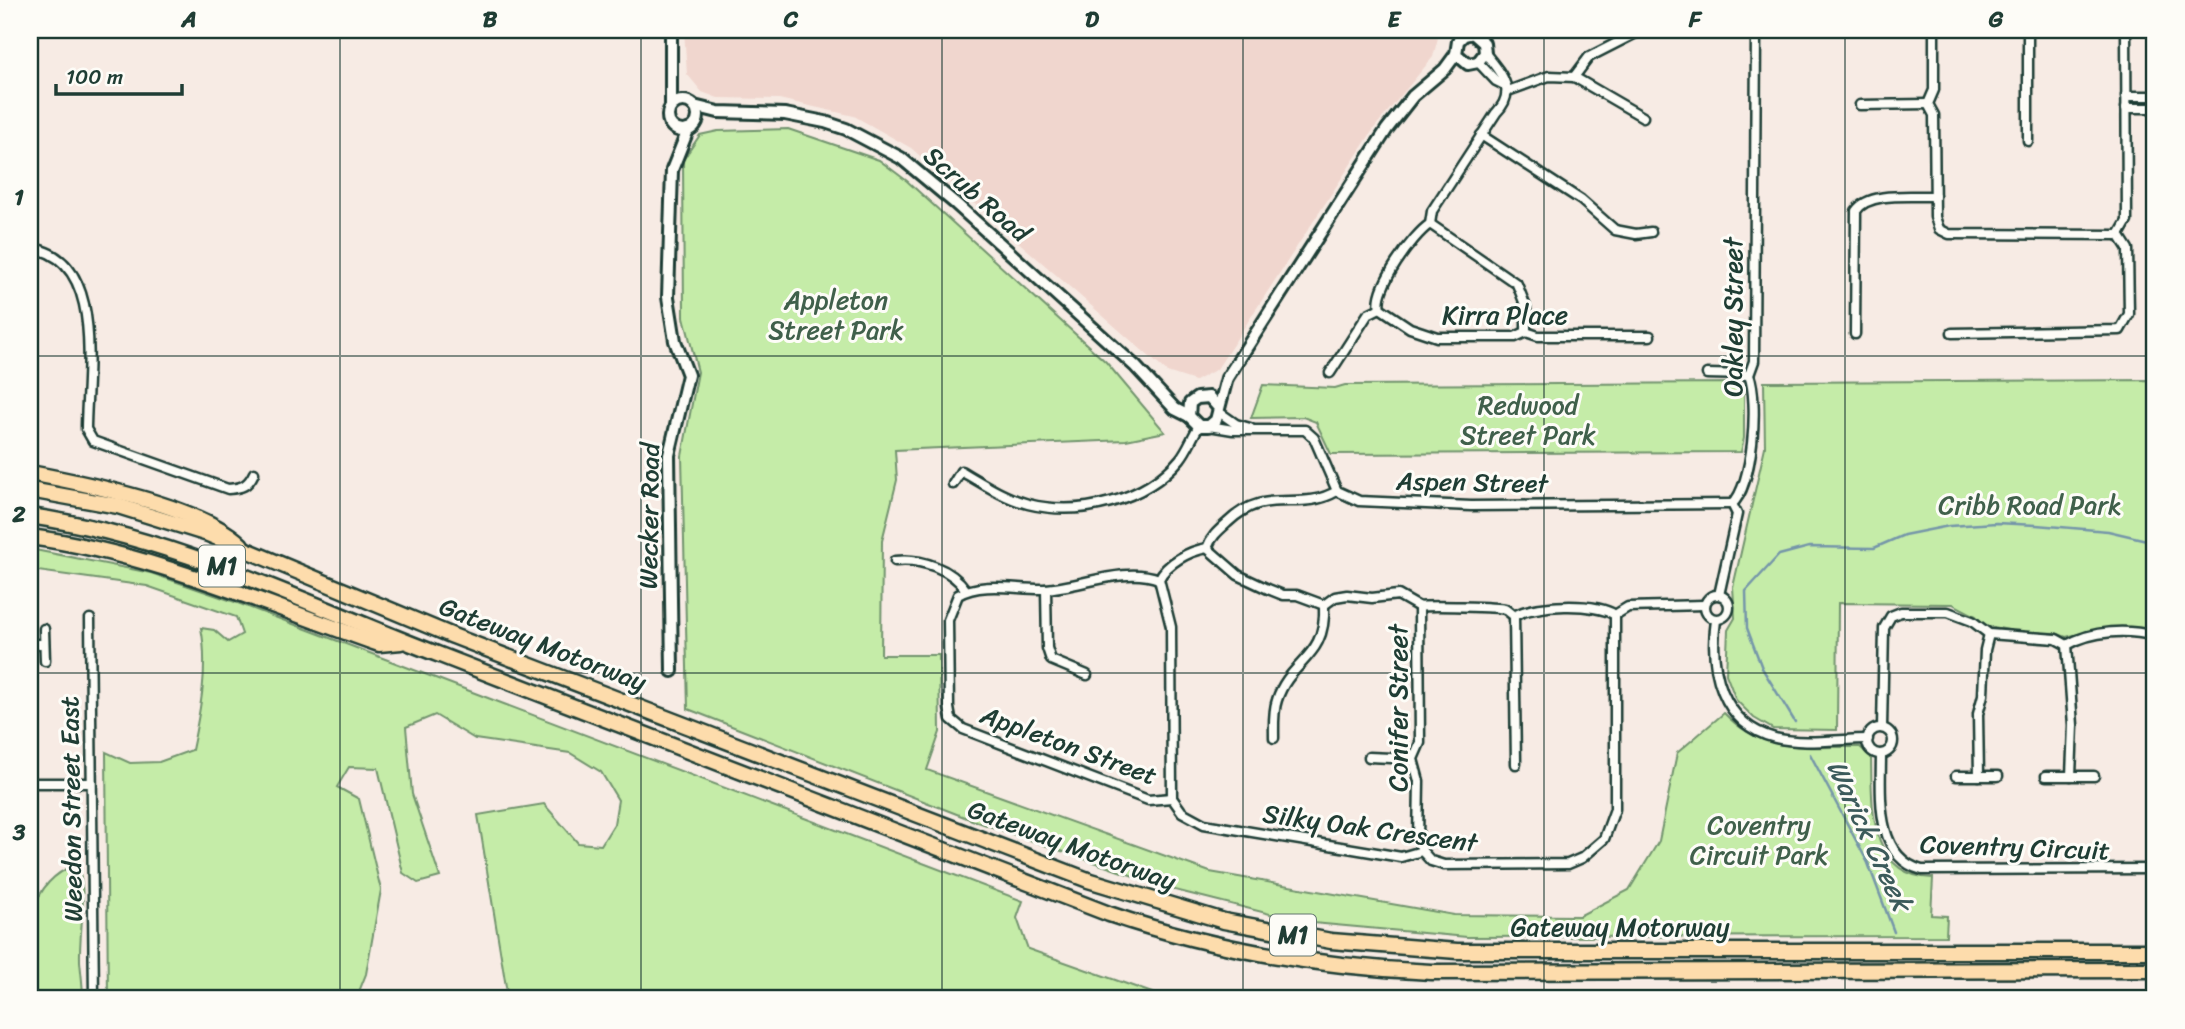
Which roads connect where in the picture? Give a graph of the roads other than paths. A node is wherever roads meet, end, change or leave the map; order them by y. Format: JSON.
{"nodes":[{"id":1,"x":671,"y":30,"type":"edge"},
{"id":2,"x":1487,"y":30,"type":"edge"},
{"id":3,"x":1495,"y":30,"type":"edge"},
{"id":4,"x":1642,"y":30,"type":"edge"},
{"id":5,"x":1756,"y":30,"type":"edge"},
{"id":6,"x":1934,"y":30,"type":"edge"},
{"id":7,"x":2028,"y":30,"type":"edge"},
{"id":8,"x":2126,"y":30,"type":"edge"},
{"id":9,"x":1459,"y":33,"type":"edge"},
{"id":10,"x":1480,"y":48,"type":"junction"},
{"id":11,"x":1460,"y":58,"type":"junction"},
{"id":12,"x":673,"y":73,"type":"junction"},
{"id":13,"x":1574,"y":77,"type":"junction"},
{"id":14,"x":1507,"y":88,"type":"junction"},
{"id":15,"x":2126,"y":96,"type":"junction"},
{"id":16,"x":2155,"y":96,"type":"edge"},
{"id":17,"x":692,"y":104,"type":"junction"},
{"id":18,"x":1928,"y":104,"type":"junction"},
{"id":19,"x":671,"y":105,"type":"junction"},
{"id":20,"x":1860,"y":105,"type":"dead end"},
{"id":21,"x":2126,"y":108,"type":"junction"},
{"id":22,"x":2155,"y":108,"type":"edge"},
{"id":23,"x":718,"y":112,"type":"junction"},
{"id":24,"x":1643,"y":117,"type":"dead end"},
{"id":25,"x":670,"y":125,"type":"junction"},
{"id":26,"x":692,"y":127,"type":"junction"},
{"id":27,"x":1481,"y":135,"type":"junction"},
{"id":28,"x":2028,"y":141,"type":"dead end"},
{"id":29,"x":675,"y":158,"type":"junction"},
{"id":30,"x":1935,"y":196,"type":"junction"},
{"id":31,"x":1430,"y":224,"type":"junction"},
{"id":32,"x":1651,"y":232,"type":"dead end"},
{"id":33,"x":2119,"y":235,"type":"junction"},
{"id":34,"x":30,"y":248,"type":"edge"},
{"id":35,"x":1380,"y":308,"type":"junction"},
{"id":36,"x":1526,"y":332,"type":"junction"},
{"id":37,"x":1952,"y":333,"type":"dead end"},
{"id":38,"x":1855,"y":334,"type":"dead end"},
{"id":39,"x":1650,"y":336,"type":"dead end"},
{"id":40,"x":1330,"y":373,"type":"dead end"},
{"id":41,"x":1707,"y":374,"type":"dead end"},
{"id":42,"x":1749,"y":374,"type":"junction"},
{"id":43,"x":1227,"y":378,"type":"junction"},
{"id":44,"x":1164,"y":395,"type":"junction"},
{"id":45,"x":1205,"y":396,"type":"junction"},
{"id":46,"x":1193,"y":400,"type":"junction"},
{"id":47,"x":1218,"y":409,"type":"junction"},
{"id":48,"x":1189,"y":416,"type":"junction"},
{"id":49,"x":1204,"y":426,"type":"junction"},
{"id":50,"x":1253,"y":428,"type":"junction"},
{"id":51,"x":30,"y":473,"type":"edge"},
{"id":52,"x":254,"y":473,"type":"dead end"},
{"id":53,"x":953,"y":484,"type":"dead end"},
{"id":54,"x":30,"y":490,"type":"edge"},
{"id":55,"x":1337,"y":491,"type":"junction"},
{"id":56,"x":1732,"y":504,"type":"junction"},
{"id":57,"x":30,"y":516,"type":"edge"},
{"id":58,"x":30,"y":537,"type":"edge"},
{"id":59,"x":1207,"y":548,"type":"junction"},
{"id":60,"x":246,"y":549,"type":"junction"},
{"id":61,"x":895,"y":561,"type":"dead end"},
{"id":62,"x":1159,"y":579,"type":"junction"},
{"id":63,"x":1046,"y":589,"type":"junction"},
{"id":64,"x":967,"y":590,"type":"junction"},
{"id":65,"x":1719,"y":595,"type":"junction"},
{"id":66,"x":1324,"y":605,"type":"junction"},
{"id":67,"x":1704,"y":605,"type":"junction"},
{"id":68,"x":1419,"y":607,"type":"junction"},
{"id":69,"x":1615,"y":615,"type":"junction"},
{"id":70,"x":1514,"y":616,"type":"junction"},
{"id":71,"x":90,"y":619,"type":"dead end"},
{"id":72,"x":1716,"y":620,"type":"junction"},
{"id":73,"x":44,"y":629,"type":"dead end"},
{"id":74,"x":1989,"y":634,"type":"junction"},
{"id":75,"x":2155,"y":636,"type":"edge"},
{"id":76,"x":406,"y":642,"type":"junction"},
{"id":77,"x":30,"y":644,"type":"edge"},
{"id":78,"x":44,"y":644,"type":"junction"},
{"id":79,"x":2067,"y":645,"type":"junction"},
{"id":80,"x":45,"y":661,"type":"dead end"},
{"id":81,"x":671,"y":671,"type":"dead end"},
{"id":82,"x":1087,"y":676,"type":"dead end"},
{"id":83,"x":1882,"y":728,"type":"junction"},
{"id":84,"x":1274,"y":738,"type":"dead end"},
{"id":85,"x":1868,"y":739,"type":"junction"},
{"id":86,"x":1881,"y":754,"type":"junction"},
{"id":87,"x":1370,"y":757,"type":"dead end"},
{"id":88,"x":1413,"y":759,"type":"junction"},
{"id":89,"x":1516,"y":764,"type":"dead end"},
{"id":90,"x":1956,"y":776,"type":"dead end"},
{"id":91,"x":1979,"y":776,"type":"junction"},
{"id":92,"x":1998,"y":776,"type":"dead end"},
{"id":93,"x":2046,"y":776,"type":"dead end"},
{"id":94,"x":2071,"y":776,"type":"junction"},
{"id":95,"x":2094,"y":776,"type":"dead end"},
{"id":96,"x":30,"y":783,"type":"edge"},
{"id":97,"x":91,"y":783,"type":"junction"},
{"id":98,"x":1172,"y":798,"type":"junction"},
{"id":99,"x":1422,"y":851,"type":"junction"},
{"id":100,"x":2155,"y":869,"type":"edge"},
{"id":101,"x":2155,"y":951,"type":"edge"},
{"id":102,"x":2155,"y":970,"type":"edge"},
{"id":103,"x":94,"y":999,"type":"edge"}],
"edges":[{"from":1,"to":12,"type":"street","name":"Wecker Road"},
{"from":2,"to":10,"type":"street"},
{"from":3,"to":10,"type":"street"},
{"from":4,"to":13,"type":"street"},
{"from":5,"to":42,"type":"street","name":"Oakley Street"},
{"from":6,"to":18,"type":"street"},
{"from":7,"to":28,"type":"street"},
{"from":8,"to":15,"type":"street"},
{"from":9,"to":10,"type":"street"},
{"from":9,"to":11,"type":"street"},
{"from":10,"to":11,"type":"street"},
{"from":10,"to":14,"type":"street"},
{"from":11,"to":43,"type":"street"},
{"from":12,"to":17,"type":"street","name":"Wecker Road"},
{"from":12,"to":19,"type":"street","name":"Wecker Road"},
{"from":13,"to":14,"type":"street"},
{"from":13,"to":24,"type":"street"},
{"from":14,"to":27,"type":"street"},
{"from":15,"to":16,"type":"street"},
{"from":15,"to":21,"type":"street"},
{"from":17,"to":19,"type":"street"},
{"from":17,"to":23,"type":"street","name":"Scrub Road"},
{"from":17,"to":26,"type":"street","name":"Wecker Road"},
{"from":18,"to":20,"type":"street"},
{"from":18,"to":30,"type":"street"},
{"from":19,"to":25,"type":"street","name":"Wecker Road"},
{"from":21,"to":22,"type":"street"},
{"from":21,"to":33,"type":"street"},
{"from":23,"to":26,"type":"street","name":"Scrub Road"},
{"from":23,"to":44,"type":"street","name":"Scrub Road"},
{"from":25,"to":26,"type":"street"},
{"from":25,"to":29,"type":"street","name":"Wecker Road"},
{"from":26,"to":29,"type":"street","name":"Wecker Road"},
{"from":27,"to":31,"type":"street"},
{"from":27,"to":32,"type":"street"},
{"from":29,"to":81,"type":"street","name":"Wecker Road"},
{"from":30,"to":33,"type":"street"},
{"from":30,"to":38,"type":"street"},
{"from":31,"to":35,"type":"street"},
{"from":31,"to":36,"type":"street"},
{"from":33,"to":37,"type":"street"},
{"from":34,"to":52,"type":"street"},
{"from":35,"to":36,"type":"street","name":"Kirra Place"},
{"from":35,"to":40,"type":"street"},
{"from":36,"to":39,"type":"street","name":"Kirra Place"},
{"from":41,"to":42,"type":"street"},
{"from":42,"to":56,"type":"street","name":"Oakley Street"},
{"from":43,"to":45,"type":"street"},
{"from":43,"to":47,"type":"street"},
{"from":44,"to":46,"type":"street"},
{"from":44,"to":48,"type":"street","name":"Scrub Road"},
{"from":45,"to":46,"type":"street"},
{"from":45,"to":47,"type":"street"},
{"from":46,"to":48,"type":"street"},
{"from":47,"to":49,"type":"street"},
{"from":47,"to":50,"type":"street"},
{"from":48,"to":49,"type":"street"},
{"from":49,"to":50,"type":"street"},
{"from":49,"to":53,"type":"street"},
{"from":50,"to":55,"type":"street"},
{"from":51,"to":60,"type":"highway"},
{"from":54,"to":60,"type":"highway","name":"Gateway Motorway","number":"M1"},
{"from":55,"to":56,"type":"street","name":"Aspen Street"},
{"from":55,"to":59,"type":"street"},
{"from":56,"to":65,"type":"street","name":"Oakley Street"},
{"from":57,"to":76,"type":"highway","name":"Gateway Motorway","number":"M1"},
{"from":58,"to":76,"type":"highway"},
{"from":59,"to":62,"type":"street"},
{"from":59,"to":66,"type":"street"},
{"from":60,"to":101,"type":"highway","name":"Gateway Motorway","number":"M1"},
{"from":61,"to":64,"type":"street"},
{"from":62,"to":63,"type":"street"},
{"from":62,"to":98,"type":"street"},
{"from":63,"to":64,"type":"street"},
{"from":63,"to":82,"type":"street"},
{"from":64,"to":98,"type":"street","name":"Appleton Street"},
{"from":65,"to":67,"type":"street"},
{"from":65,"to":72,"type":"street"},
{"from":66,"to":68,"type":"street"},
{"from":66,"to":84,"type":"street"},
{"from":67,"to":69,"type":"street"},
{"from":67,"to":72,"type":"street"},
{"from":68,"to":70,"type":"street"},
{"from":68,"to":88,"type":"street","name":"Conifer Street"},
{"from":69,"to":70,"type":"street"},
{"from":69,"to":99,"type":"street","name":"Silky Oak Crescent"},
{"from":70,"to":89,"type":"street"},
{"from":71,"to":97,"type":"street","name":"Weedon Street East"},
{"from":72,"to":85,"type":"street"},
{"from":73,"to":78,"type":"street"},
{"from":74,"to":79,"type":"street"},
{"from":74,"to":83,"type":"street"},
{"from":74,"to":91,"type":"street"},
{"from":75,"to":79,"type":"street"},
{"from":76,"to":102,"type":"highway","name":"Gateway Motorway","number":"M1"},
{"from":77,"to":78,"type":"street"},
{"from":78,"to":80,"type":"street"},
{"from":79,"to":94,"type":"street"},
{"from":83,"to":85,"type":"street"},
{"from":83,"to":86,"type":"street"},
{"from":85,"to":86,"type":"street"},
{"from":86,"to":100,"type":"street","name":"Coventry Circuit"},
{"from":87,"to":88,"type":"street"},
{"from":88,"to":99,"type":"street","name":"Conifer Street"},
{"from":90,"to":91,"type":"street"},
{"from":91,"to":92,"type":"street"},
{"from":93,"to":94,"type":"street"},
{"from":94,"to":95,"type":"street"},
{"from":96,"to":97,"type":"street"},
{"from":97,"to":103,"type":"street","name":"Weedon Street East"},
{"from":98,"to":99,"type":"street","name":"Silky Oak Crescent"}]}
